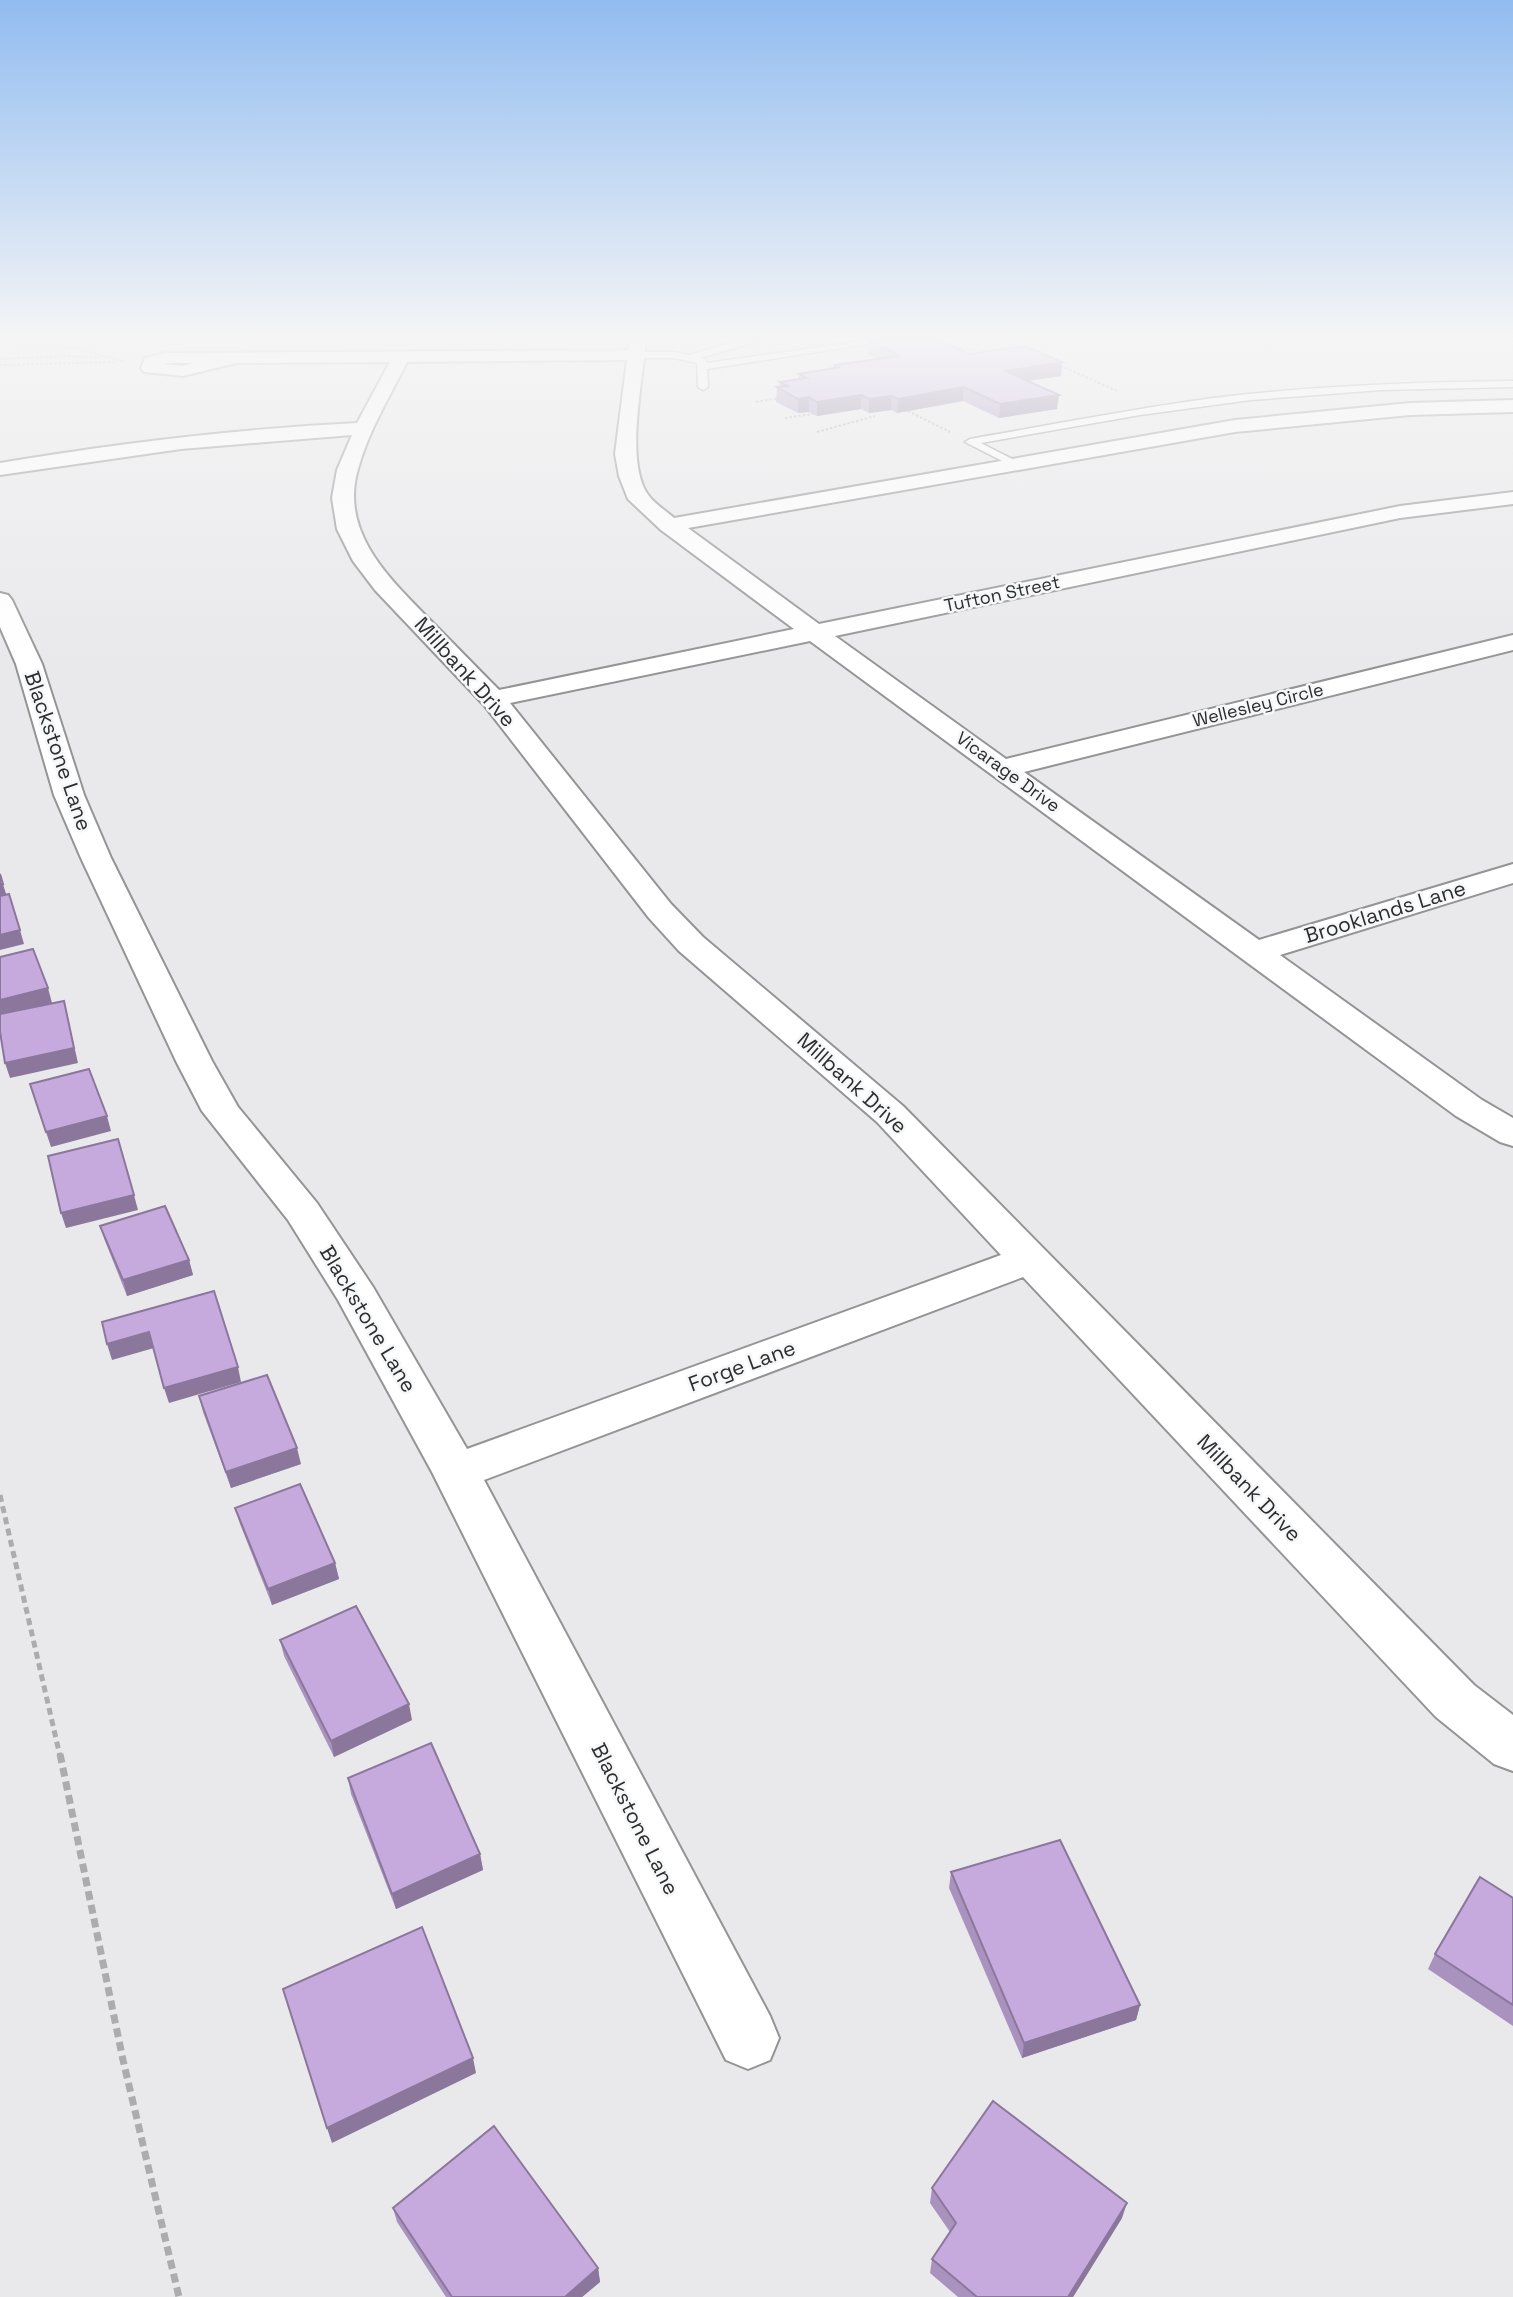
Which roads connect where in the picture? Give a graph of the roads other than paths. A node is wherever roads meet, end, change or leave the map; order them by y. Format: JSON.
{"nodes":[{"id":1,"x":135,"y":447,"type":"edge"},
{"id":2,"x":356,"y":447,"type":"edge"},
{"id":3,"x":626,"y":447,"type":"edge"},
{"id":4,"x":981,"y":447,"type":"edge"},
{"id":5,"x":1112,"y":447,"type":"edge"},
{"id":6,"x":1014,"y":464,"type":"junction"},
{"id":7,"x":0,"y":468,"type":"edge"},
{"id":8,"x":1513,"y":498,"type":"edge"},
{"id":9,"x":669,"y":525,"type":"junction"},
{"id":10,"x":0,"y":600,"type":"edge"},
{"id":11,"x":813,"y":632,"type":"junction"},
{"id":12,"x":1513,"y":642,"type":"edge"},
{"id":13,"x":493,"y":699,"type":"junction"},
{"id":14,"x":1003,"y":768,"type":"junction"},
{"id":15,"x":1513,"y":873,"type":"edge"},
{"id":16,"x":1256,"y":952,"type":"junction"},
{"id":17,"x":1513,"y":1134,"type":"edge"},
{"id":18,"x":1028,"y":1260,"type":"junction"},
{"id":19,"x":456,"y":1472,"type":"junction"},
{"id":20,"x":1513,"y":1747,"type":"edge"},
{"id":21,"x":748,"y":2038,"type":"dead end"}],
"edges":[{"from":1,"to":7,"type":"street"},
{"from":2,"to":13,"type":"street","name":"Millbank Drive"},
{"from":3,"to":9,"type":"street","name":"Vicarage Drive"},
{"from":4,"to":6,"type":"lane"},
{"from":5,"to":6,"type":"street"},
{"from":6,"to":9,"type":"street"},
{"from":8,"to":11,"type":"street","name":"Tufton Street"},
{"from":9,"to":11,"type":"street","name":"Vicarage Drive"},
{"from":10,"to":19,"type":"street","name":"Blackstone Lane"},
{"from":11,"to":13,"type":"street","name":"Tufton Street"},
{"from":11,"to":14,"type":"street","name":"Vicarage Drive"},
{"from":12,"to":14,"type":"street","name":"Wellesley Circle"},
{"from":13,"to":18,"type":"street","name":"Millbank Drive"},
{"from":14,"to":16,"type":"street","name":"Vicarage Drive"},
{"from":15,"to":16,"type":"street","name":"Brooklands Lane"},
{"from":16,"to":17,"type":"street","name":"Vicarage Drive"},
{"from":18,"to":19,"type":"street","name":"Forge Lane"},
{"from":18,"to":20,"type":"street","name":"Millbank Drive"},
{"from":19,"to":21,"type":"street","name":"Blackstone Lane"}]}
